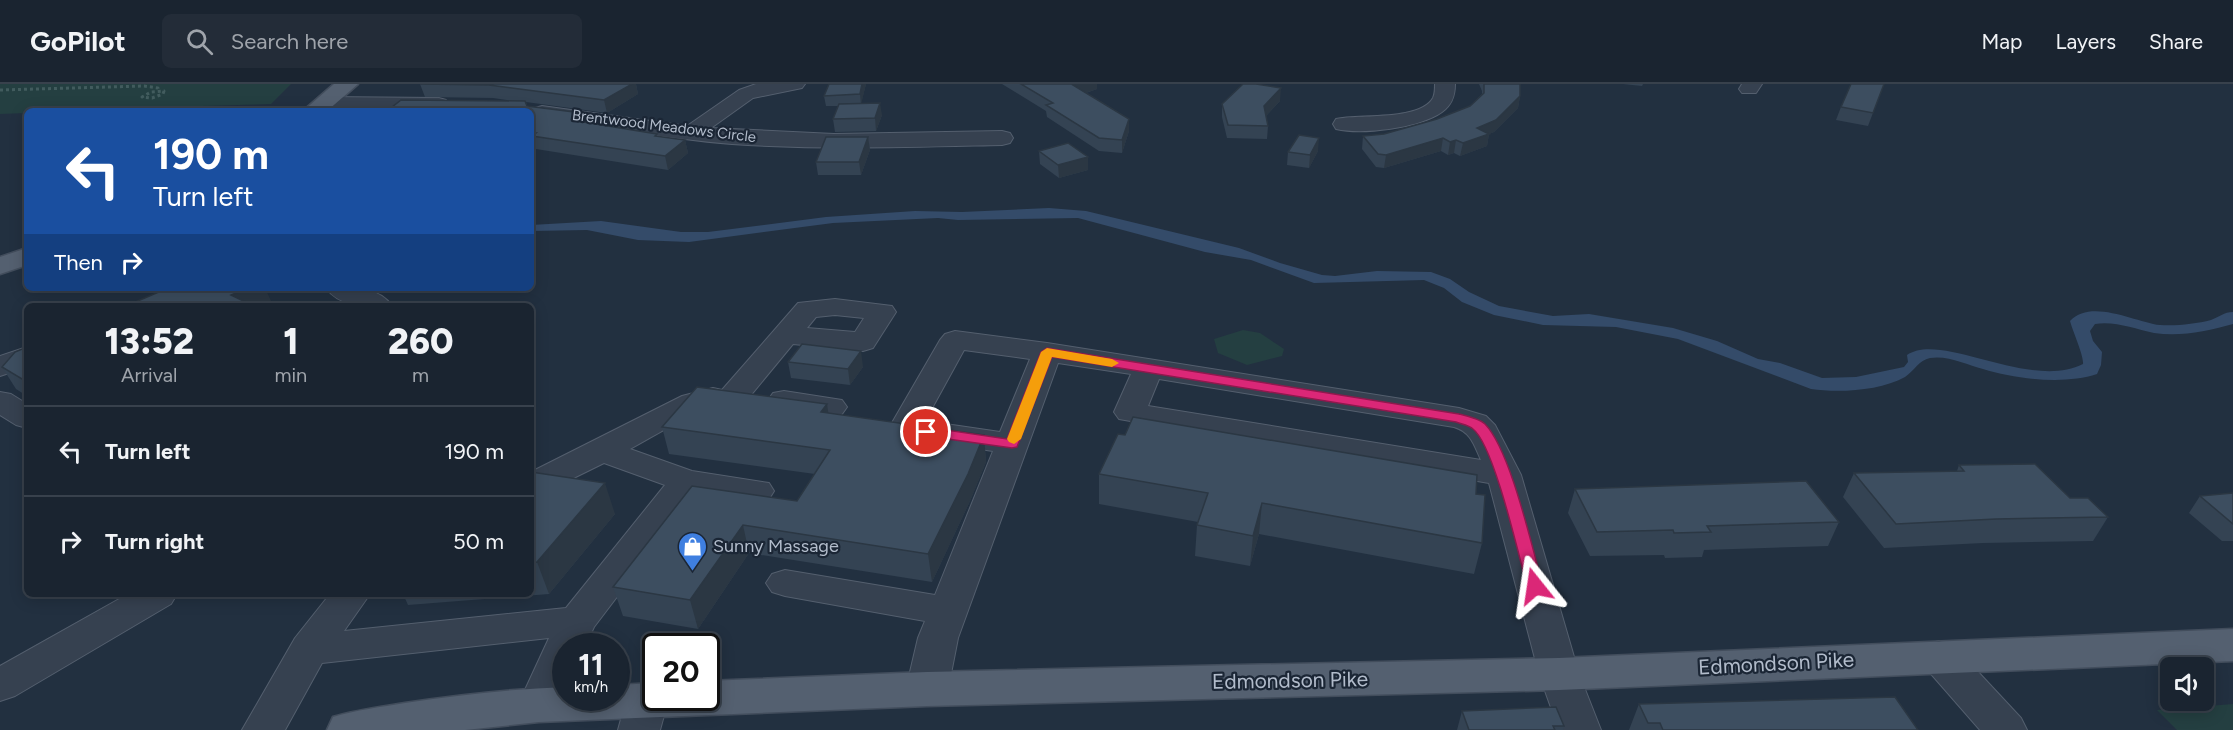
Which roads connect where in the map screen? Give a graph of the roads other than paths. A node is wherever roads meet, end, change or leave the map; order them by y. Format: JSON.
{"nodes":[{"id":1,"x":347,"y":84,"type":"edge"},
{"id":2,"x":795,"y":84,"type":"edge"},
{"id":3,"x":1445,"y":84,"type":"edge"},
{"id":4,"x":462,"y":105,"type":"edge"},
{"id":5,"x":320,"y":107,"type":"edge"},
{"id":6,"x":534,"y":111,"type":"edge"},
{"id":7,"x":1344,"y":124,"type":"dead end"},
{"id":8,"x":692,"y":132,"type":"junction"},
{"id":9,"x":1002,"y":138,"type":"dead end"},
{"id":10,"x":24,"y":257,"type":"edge"},
{"id":11,"x":0,"y":266,"type":"edge"},
{"id":12,"x":346,"y":291,"type":"edge"},
{"id":13,"x":372,"y":303,"type":"edge"},
{"id":14,"x":788,"y":335,"type":"dead end"},
{"id":15,"x":1047,"y":352,"type":"junction"},
{"id":16,"x":24,"y":357,"type":"edge"},
{"id":17,"x":0,"y":367,"type":"edge"},
{"id":18,"x":1148,"y":369,"type":"junction"},
{"id":19,"x":735,"y":394,"type":"junction"},
{"id":20,"x":0,"y":401,"type":"edge"},
{"id":21,"x":831,"y":407,"type":"dead end"},
{"id":22,"x":24,"y":416,"type":"edge"},
{"id":23,"x":1012,"y":444,"type":"junction"},
{"id":24,"x":602,"y":451,"type":"junction"},
{"id":25,"x":1504,"y":476,"type":"junction"},
{"id":26,"x":687,"y":481,"type":"junction"},
{"id":27,"x":534,"y":484,"type":"edge"},
{"id":28,"x":757,"y":492,"type":"dead end"},
{"id":29,"x":784,"y":583,"type":"dead end"},
{"id":30,"x":153,"y":597,"type":"edge"},
{"id":31,"x":349,"y":597,"type":"edge"},
{"id":32,"x":949,"y":611,"type":"junction"},
{"id":33,"x":578,"y":621,"type":"junction"},
{"id":34,"x":2233,"y":645,"type":"edge"},
{"id":35,"x":309,"y":649,"type":"junction"},
{"id":36,"x":1938,"y":656,"type":"junction"},
{"id":37,"x":1559,"y":674,"type":"junction"},
{"id":38,"x":0,"y":685,"type":"edge"},
{"id":39,"x":927,"y":689,"type":"junction"},
{"id":40,"x":539,"y":705,"type":"junction"},
{"id":41,"x":643,"y":716,"type":"edge"},
{"id":42,"x":263,"y":730,"type":"edge"},
{"id":43,"x":349,"y":730,"type":"edge"},
{"id":44,"x":1580,"y":730,"type":"edge"},
{"id":45,"x":2006,"y":730,"type":"edge"}],
"edges":[{"from":1,"to":5,"type":"main road"},
{"from":2,"to":8,"type":"street"},
{"from":3,"to":7,"type":"street"},
{"from":4,"to":5,"type":"street"},
{"from":6,"to":8,"type":"street","name":"Brentwood Meadows Circle"},
{"from":8,"to":9,"type":"street","name":"Brentwood Meadows Circle"},
{"from":10,"to":11,"type":"main road"},
{"from":12,"to":13,"type":"street"},
{"from":14,"to":19,"type":"street"},
{"from":15,"to":18,"type":"street"},
{"from":15,"to":23,"type":"street"},
{"from":15,"to":23,"type":"street"},
{"from":16,"to":17,"type":"street"},
{"from":18,"to":25,"type":"street"},
{"from":18,"to":25,"type":"street"},
{"from":19,"to":21,"type":"street"},
{"from":19,"to":24,"type":"street"},
{"from":20,"to":22,"type":"street"},
{"from":23,"to":32,"type":"street"},
{"from":24,"to":26,"type":"street"},
{"from":24,"to":27,"type":"street"},
{"from":25,"to":37,"type":"street"},
{"from":26,"to":28,"type":"street"},
{"from":26,"to":33,"type":"street"},
{"from":29,"to":32,"type":"street"},
{"from":30,"to":38,"type":"street"},
{"from":31,"to":35,"type":"street"},
{"from":32,"to":39,"type":"street"},
{"from":33,"to":35,"type":"street"},
{"from":33,"to":40,"type":"street"},
{"from":34,"to":36,"type":"main road","name":"Edmondson Pike"},
{"from":35,"to":42,"type":"street"},
{"from":36,"to":37,"type":"main road","name":"Edmondson Pike"},
{"from":36,"to":45,"type":"street"},
{"from":37,"to":39,"type":"main road","name":"Edmondson Pike"},
{"from":37,"to":44,"type":"street"},
{"from":39,"to":41,"type":"main road","name":"Edmondson Pike"},
{"from":40,"to":41,"type":"main road","name":"Edmondson Pike"},
{"from":40,"to":43,"type":"main road","name":"Edmondson Pike"}]}
